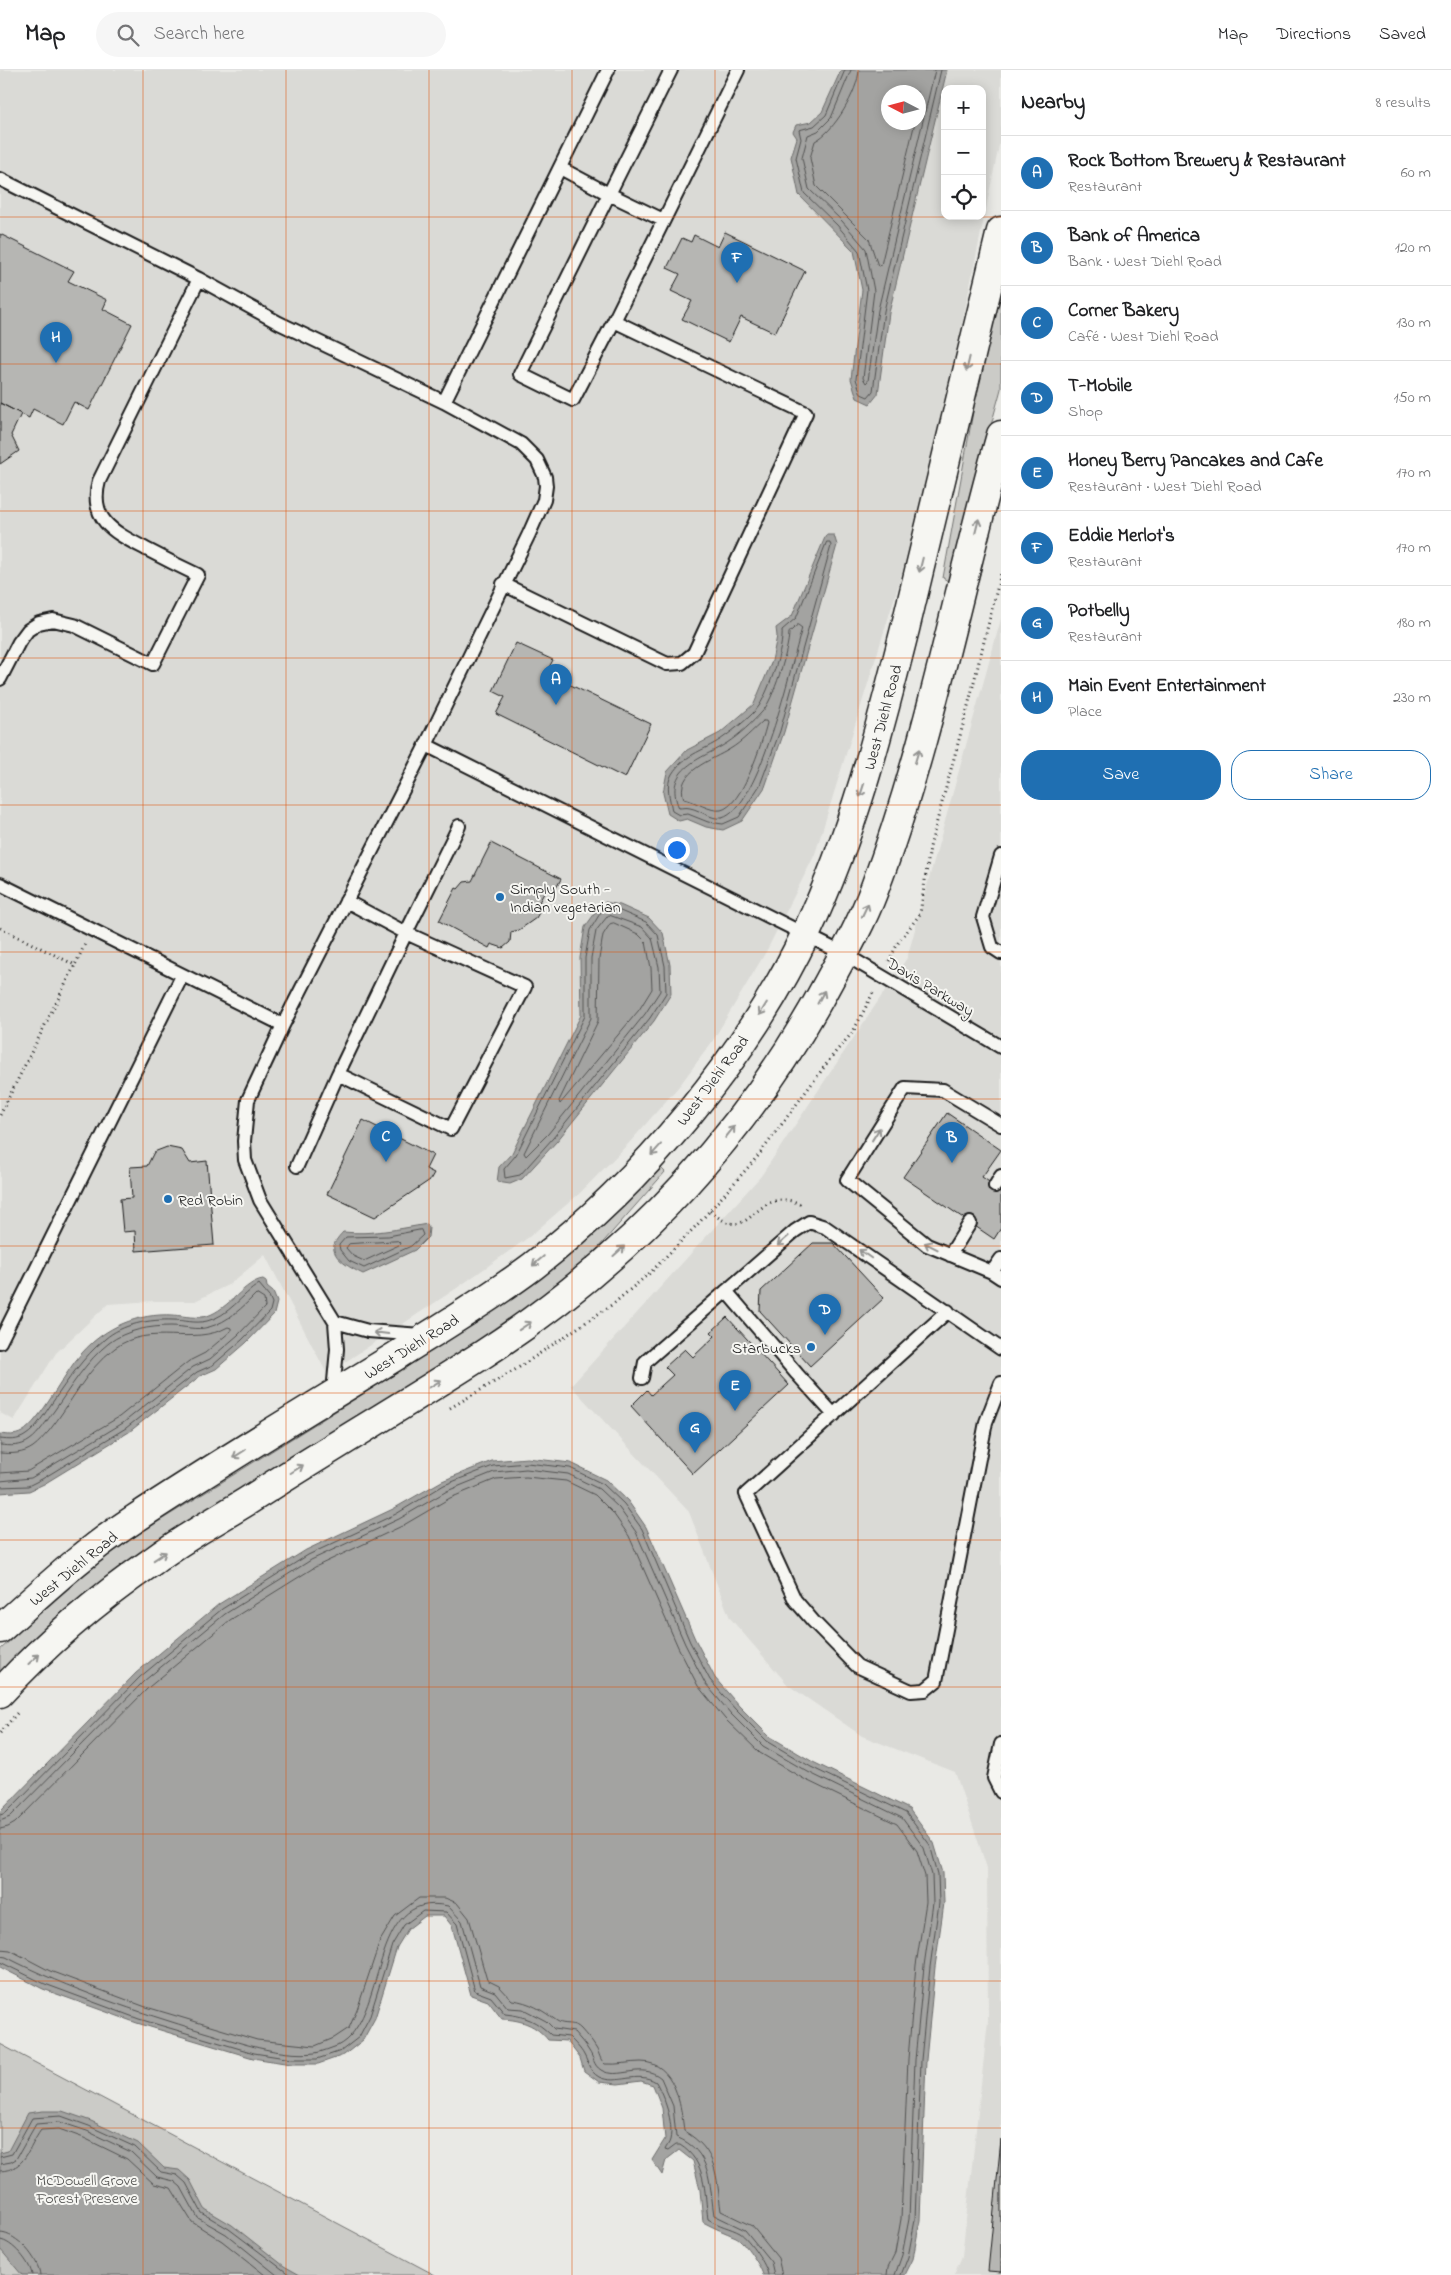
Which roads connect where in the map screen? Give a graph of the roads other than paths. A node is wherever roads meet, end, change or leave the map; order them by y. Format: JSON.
{"nodes":[{"id":1,"x":608,"y":70,"type":"edge"},
{"id":2,"x":671,"y":70,"type":"edge"},
{"id":3,"x":738,"y":70,"type":"edge"},
{"id":4,"x":560,"y":168,"type":"junction"},
{"id":5,"x":0,"y":179,"type":"edge"},
{"id":6,"x":608,"y":194,"type":"junction"},
{"id":7,"x":663,"y":220,"type":"junction"},
{"id":8,"x":999,"y":247,"type":"edge"},
{"id":9,"x":199,"y":279,"type":"junction"},
{"id":10,"x":614,"y":321,"type":"junction"},
{"id":11,"x":444,"y":402,"type":"junction"},
{"id":12,"x":1001,"y":435,"type":"edge"},
{"id":13,"x":503,"y":584,"type":"junction"},
{"id":14,"x":0,"y":679,"type":"edge"},
{"id":15,"x":426,"y":745,"type":"junction"},
{"id":16,"x":459,"y":826,"type":"dead end"},
{"id":17,"x":1001,"y":856,"type":"edge"},
{"id":18,"x":0,"y":884,"type":"edge"},
{"id":19,"x":346,"y":901,"type":"junction"},
{"id":20,"x":406,"y":933,"type":"junction"},
{"id":21,"x":805,"y":936,"type":"junction"},
{"id":22,"x":1001,"y":953,"type":"edge"},
{"id":23,"x":844,"y":954,"type":"junction"},
{"id":24,"x":182,"y":976,"type":"junction"},
{"id":25,"x":283,"y":1025,"type":"junction"},
{"id":26,"x":1001,"y":1047,"type":"edge"},
{"id":27,"x":338,"y":1074,"type":"junction"},
{"id":28,"x":1001,"y":1125,"type":"edge"},
{"id":29,"x":297,"y":1166,"type":"dead end"},
{"id":30,"x":970,"y":1223,"type":"dead end"},
{"id":31,"x":950,"y":1255,"type":"junction"},
{"id":32,"x":1001,"y":1259,"type":"edge"},
{"id":33,"x":997,"y":1275,"type":"edge"},
{"id":34,"x":726,"y":1291,"type":"junction"},
{"id":35,"x":948,"y":1311,"type":"junction"},
{"id":36,"x":335,"y":1322,"type":"junction"},
{"id":37,"x":429,"y":1335,"type":"junction"},
{"id":38,"x":0,"y":1342,"type":"edge"},
{"id":39,"x":1001,"y":1349,"type":"edge"},
{"id":40,"x":642,"y":1378,"type":"dead end"},
{"id":41,"x":1001,"y":1383,"type":"edge"},
{"id":42,"x":333,"y":1395,"type":"junction"},
{"id":43,"x":834,"y":1415,"type":"junction"},
{"id":44,"x":0,"y":1630,"type":"edge"},
{"id":45,"x":0,"y":1694,"type":"edge"},
{"id":46,"x":1001,"y":1744,"type":"edge"},
{"id":47,"x":1001,"y":1792,"type":"edge"}],
"edges":[{"from":1,"to":4,"type":"lane"},
{"from":2,"to":6,"type":"lane"},
{"from":3,"to":7,"type":"lane"},
{"from":4,"to":6,"type":"lane"},
{"from":4,"to":11,"type":"lane"},
{"from":5,"to":9,"type":"lane"},
{"from":6,"to":7,"type":"lane"},
{"from":6,"to":10,"type":"lane"},
{"from":7,"to":10,"type":"lane"},
{"from":8,"to":21,"type":"street","name":"West Diehl Road","one_way":true},
{"from":9,"to":11,"type":"lane"},
{"from":9,"to":14,"type":"lane"},
{"from":10,"to":13,"type":"lane"},
{"from":11,"to":13,"type":"lane"},
{"from":23,"to":12,"type":"street","one_way":true},
{"from":13,"to":15,"type":"lane"},
{"from":15,"to":19,"type":"lane"},
{"from":15,"to":21,"type":"lane","name":"Davis Parkway"},
{"from":16,"to":20,"type":"lane"},
{"from":17,"to":22,"type":"lane"},
{"from":18,"to":24,"type":"lane"},
{"from":19,"to":20,"type":"lane"},
{"from":19,"to":25,"type":"lane"},
{"from":20,"to":27,"type":"lane"},
{"from":20,"to":27,"type":"lane"},
{"from":21,"to":23,"type":"lane","name":"Davis Parkway"},
{"from":21,"to":37,"type":"street","name":"West Diehl Road","one_way":true},
{"from":23,"to":26,"type":"lane","name":"Davis Parkway"},
{"from":45,"to":23,"type":"street","one_way":true},
{"from":24,"to":25,"type":"lane"},
{"from":24,"to":38,"type":"lane"},
{"from":25,"to":36,"type":"lane"},
{"from":27,"to":29,"type":"lane"},
{"from":31,"to":28,"type":"lane","one_way":true},
{"from":30,"to":31,"type":"lane"},
{"from":31,"to":33,"type":"lane"},
{"from":32,"to":33,"type":"lane"},
{"from":35,"to":34,"type":"lane","one_way":true},
{"from":34,"to":40,"type":"lane"},
{"from":34,"to":43,"type":"lane"},
{"from":35,"to":39,"type":"lane"},
{"from":35,"to":43,"type":"lane"},
{"from":37,"to":36,"type":"lane","one_way":true},
{"from":36,"to":42,"type":"lane"},
{"from":37,"to":42,"type":"street","name":"West Diehl Road"},
{"from":41,"to":43,"type":"lane"},
{"from":42,"to":44,"type":"street","name":"West Diehl Road","one_way":true},
{"from":46,"to":47,"type":"lane"}]}
